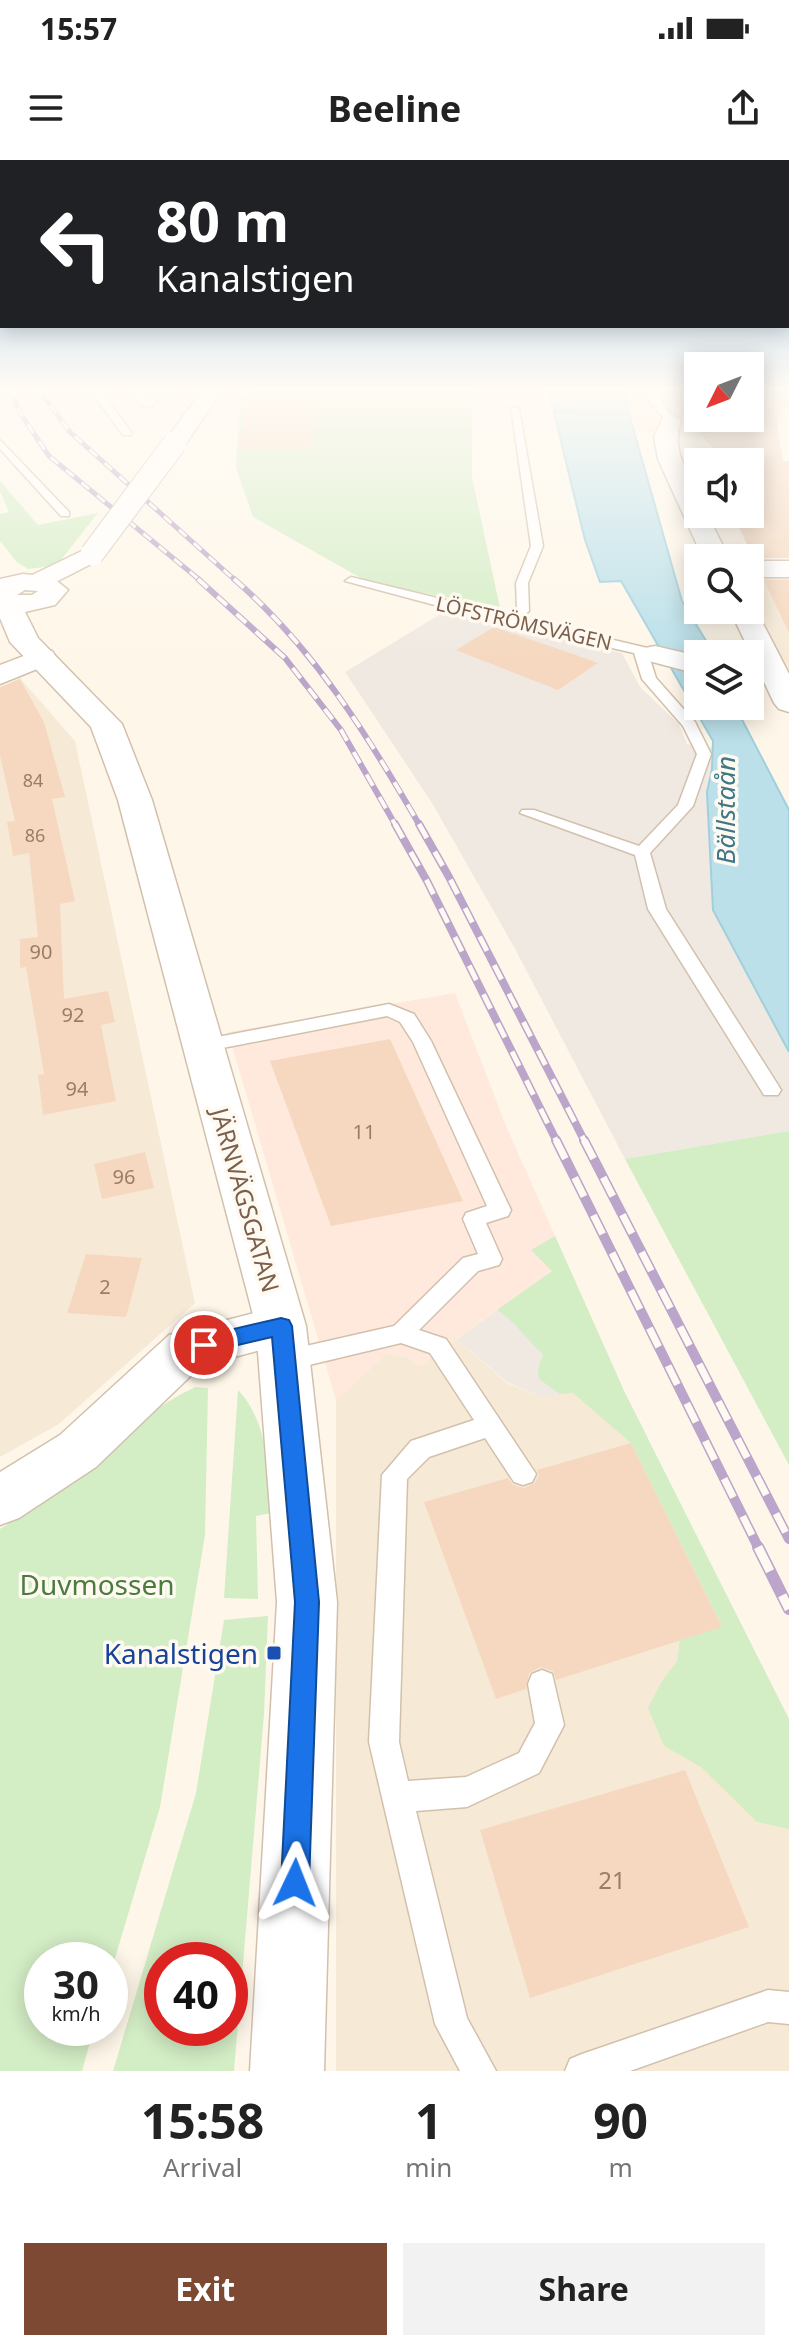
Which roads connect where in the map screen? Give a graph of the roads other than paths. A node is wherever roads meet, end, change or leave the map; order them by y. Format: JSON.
{"nodes":[{"id":1,"x":32,"y":478,"type":"edge"},
{"id":2,"x":149,"y":478,"type":"edge"},
{"id":3,"x":526,"y":478,"type":"edge"},
{"id":4,"x":678,"y":478,"type":"edge"},
{"id":5,"x":65,"y":514,"type":"dead end"},
{"id":6,"x":709,"y":544,"type":"edge"},
{"id":7,"x":764,"y":569,"type":"edge"},
{"id":8,"x":789,"y":569,"type":"edge"},
{"id":9,"x":351,"y":581,"type":"dead end"},
{"id":10,"x":22,"y":588,"type":"edge"},
{"id":11,"x":507,"y":620,"type":"junction"},
{"id":12,"x":750,"y":624,"type":"edge"},
{"id":13,"x":648,"y":652,"type":"junction"},
{"id":14,"x":42,"y":657,"type":"junction"},
{"id":15,"x":684,"y":661,"type":"edge"},
{"id":16,"x":0,"y":675,"type":"edge"},
{"id":17,"x":764,"y":685,"type":"edge"},
{"id":18,"x":784,"y":695,"type":"edge"},
{"id":19,"x":528,"y":813,"type":"dead end"},
{"id":20,"x":642,"y":852,"type":"junction"},
{"id":21,"x":202,"y":1046,"type":"junction"},
{"id":22,"x":771,"y":1090,"type":"dead end"},
{"id":23,"x":401,"y":1334,"type":"junction"},
{"id":24,"x":283,"y":1344,"type":"junction"},
{"id":25,"x":491,"y":1425,"type":"junction"},
{"id":26,"x":523,"y":1474,"type":"dead end"},
{"id":27,"x":0,"y":1501,"type":"edge"},
{"id":28,"x":542,"y":1684,"type":"dead end"},
{"id":29,"x":398,"y":1797,"type":"junction"},
{"id":30,"x":789,"y":2008,"type":"edge"},
{"id":31,"x":287,"y":2071,"type":"edge"},
{"id":32,"x":479,"y":2071,"type":"edge"},
{"id":33,"x":582,"y":2071,"type":"edge"}],
"edges":[{"from":1,"to":5,"type":"lane"},
{"from":2,"to":10,"type":"street","bridge":true},
{"from":3,"to":11,"type":"lane"},
{"from":4,"to":6,"type":"street"},
{"from":7,"to":8,"type":"street"},
{"from":9,"to":11,"type":"lane","name":"LÖFSTRÖMSVÄGEN"},
{"from":10,"to":14,"type":"street"},
{"from":10,"to":14,"type":"street","name":"JÄRNVÄGSGATAN"},
{"from":11,"to":13,"type":"lane","name":"LÖFSTRÖMSVÄGEN"},
{"from":12,"to":18,"type":"street"},
{"from":13,"to":15,"type":"street","name":"LÖFSTRÖMSVÄGEN"},
{"from":13,"to":20,"type":"lane"},
{"from":14,"to":16,"type":"street"},
{"from":14,"to":21,"type":"street","name":"JÄRNVÄGSGATAN"},
{"from":17,"to":18,"type":"street"},
{"from":19,"to":20,"type":"lane"},
{"from":20,"to":22,"type":"lane"},
{"from":21,"to":23,"type":"lane"},
{"from":21,"to":24,"type":"street","name":"JÄRNVÄGSGATAN"},
{"from":23,"to":24,"type":"lane"},
{"from":23,"to":25,"type":"lane"},
{"from":24,"to":27,"type":"street"},
{"from":24,"to":31,"type":"street","name":"JÄRNVÄGSGATAN"},
{"from":25,"to":26,"type":"lane"},
{"from":25,"to":29,"type":"lane"},
{"from":28,"to":29,"type":"lane"},
{"from":29,"to":32,"type":"lane"},
{"from":30,"to":33,"type":"lane"}]}
